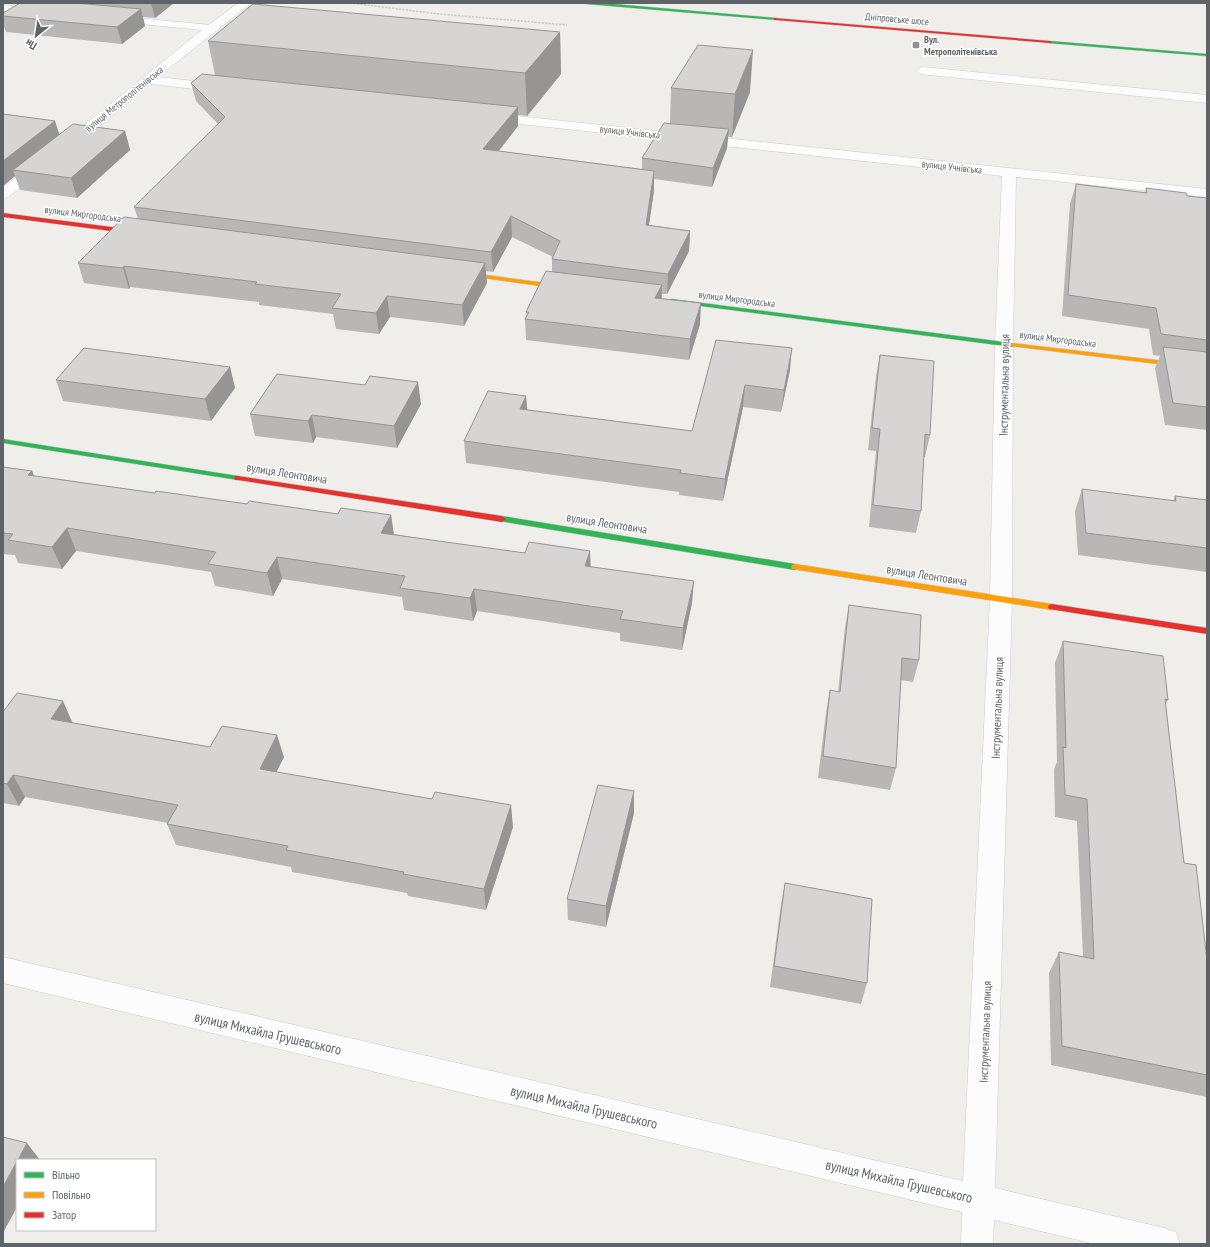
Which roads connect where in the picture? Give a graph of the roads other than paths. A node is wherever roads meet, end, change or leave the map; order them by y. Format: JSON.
{"nodes":[{"id":1,"x":245,"y":3,"type":"edge"},
{"id":2,"x":586,"y":3,"type":"edge"},
{"id":3,"x":3,"y":8,"type":"edge"},
{"id":4,"x":54,"y":13,"type":"edge"},
{"id":5,"x":100,"y":17,"type":"edge"},
{"id":6,"x":211,"y":28,"type":"junction"},
{"id":7,"x":1207,"y":55,"type":"edge"},
{"id":8,"x":923,"y":71,"type":"dead end"},
{"id":9,"x":149,"y":80,"type":"junction"},
{"id":10,"x":237,"y":90,"type":"edge"},
{"id":11,"x":1207,"y":99,"type":"edge"},
{"id":12,"x":475,"y":116,"type":"edge"},
{"id":13,"x":1008,"y":173,"type":"junction"},
{"id":14,"x":1207,"y":193,"type":"edge"},
{"id":15,"x":3,"y":194,"type":"edge"},
{"id":16,"x":3,"y":215,"type":"edge"},
{"id":17,"x":153,"y":234,"type":"edge"},
{"id":18,"x":444,"y":272,"type":"edge"},
{"id":19,"x":578,"y":289,"type":"edge"},
{"id":20,"x":665,"y":300,"type":"edge"},
{"id":21,"x":1004,"y":344,"type":"junction"},
{"id":22,"x":1207,"y":368,"type":"edge"},
{"id":23,"x":3,"y":441,"type":"edge"},
{"id":24,"x":1001,"y":599,"type":"junction"},
{"id":25,"x":1207,"y":631,"type":"edge"},
{"id":26,"x":3,"y":970,"type":"edge"},
{"id":27,"x":979,"y":1200,"type":"junction"},
{"id":28,"x":977,"y":1244,"type":"edge"},
{"id":29,"x":1164,"y":1244,"type":"edge"}],
"edges":[{"from":1,"to":6,"type":"street","name":"вулиця Метрополітенівська"},
{"from":2,"to":7,"type":"street","name":"Дніпровське шосе"},
{"from":3,"to":4,"type":"street"},
{"from":5,"to":6,"type":"street"},
{"from":6,"to":9,"type":"street","name":"вулиця Метрополітенівська"},
{"from":8,"to":11,"type":"street"},
{"from":9,"to":10,"type":"street"},
{"from":9,"to":15,"type":"street","name":"вулиця Метрополітенівська"},
{"from":12,"to":13,"type":"street","name":"вулиця Учнівська"},
{"from":13,"to":14,"type":"street","name":"вулиця Учнівська"},
{"from":13,"to":21,"type":"street","name":"Інструментальна вулиця"},
{"from":16,"to":17,"type":"street","name":"вулиця Миргородська"},
{"from":18,"to":19,"type":"street"},
{"from":20,"to":21,"type":"street","name":"вулиця Миргородська"},
{"from":21,"to":22,"type":"street","name":"вулиця Миргородська"},
{"from":21,"to":24,"type":"street","name":"Інструментальна вулиця"},
{"from":23,"to":24,"type":"street","name":"вулиця Леонтовича"},
{"from":24,"to":25,"type":"street","name":"вулиця Леонтовича"},
{"from":24,"to":27,"type":"street","name":"Інструментальна вулиця"},
{"from":26,"to":27,"type":"street","name":"вулиця Михайла Грушевського"},
{"from":27,"to":28,"type":"street","name":"Інструментальна вулиця"},
{"from":27,"to":29,"type":"street","name":"вулиця Михайла Грушевського"}]}
